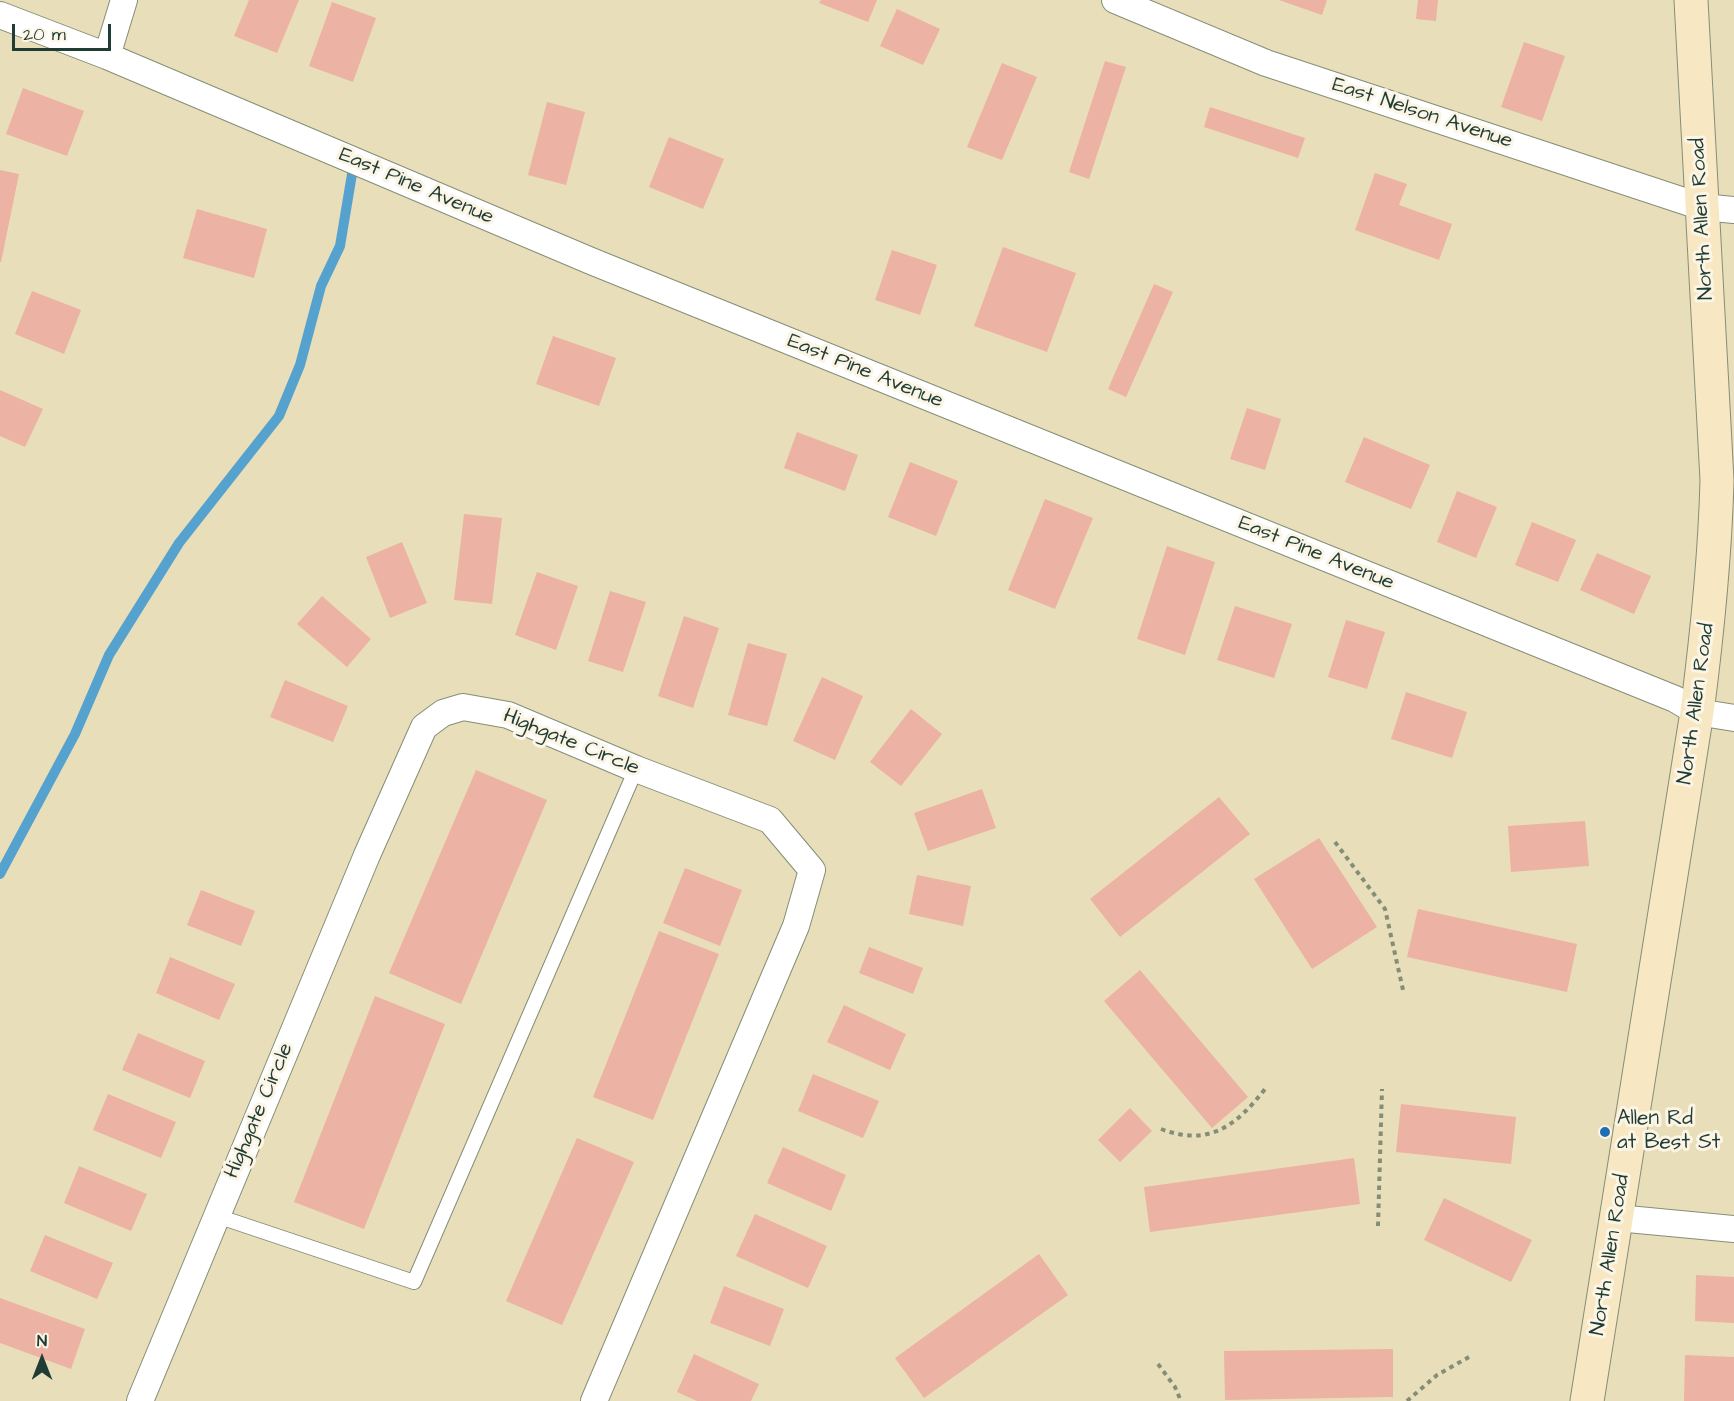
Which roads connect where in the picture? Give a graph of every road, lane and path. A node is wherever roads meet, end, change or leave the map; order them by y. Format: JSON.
{"nodes":[{"id":1,"x":124,"y":0,"type":"edge"},
{"id":2,"x":1115,"y":0,"type":"edge"},
{"id":3,"x":1691,"y":0,"type":"edge"},
{"id":4,"x":0,"y":15,"type":"edge"},
{"id":5,"x":107,"y":56,"type":"junction"},
{"id":6,"x":1718,"y":209,"type":"edge"},
{"id":7,"x":1697,"y":712,"type":"junction"},
{"id":8,"x":1734,"y":718,"type":"edge"},
{"id":9,"x":636,"y":769,"type":"junction"},
{"id":10,"x":1335,"y":842,"type":"dead end"},
{"id":11,"x":1403,"y":990,"type":"dead end"},
{"id":12,"x":1265,"y":1089,"type":"dead end"},
{"id":13,"x":1382,"y":1089,"type":"dead end"},
{"id":14,"x":1161,"y":1129,"type":"dead end"},
{"id":15,"x":217,"y":1216,"type":"junction"},
{"id":16,"x":1617,"y":1218,"type":"junction"},
{"id":17,"x":1378,"y":1226,"type":"dead end"},
{"id":18,"x":1734,"y":1229,"type":"edge"},
{"id":19,"x":1469,"y":1357,"type":"dead end"},
{"id":20,"x":1158,"y":1364,"type":"dead end"},
{"id":21,"x":140,"y":1401,"type":"edge"},
{"id":22,"x":594,"y":1401,"type":"edge"},
{"id":23,"x":1181,"y":1401,"type":"edge"},
{"id":24,"x":1407,"y":1401,"type":"edge"},
{"id":25,"x":1587,"y":1401,"type":"edge"}],
"edges":[{"from":1,"to":5,"type":"street"},
{"from":2,"to":6,"type":"street","name":"East Nelson Avenue"},
{"from":3,"to":6,"type":"street","name":"North Allen Road"},
{"from":4,"to":5,"type":"street","name":"East Pine Avenue"},
{"from":5,"to":7,"type":"street","name":"East Pine Avenue"},
{"from":6,"to":7,"type":"street","name":"North Allen Road"},
{"from":7,"to":8,"type":"street","name":"East Pine Avenue"},
{"from":7,"to":16,"type":"street","name":"North Allen Road"},
{"from":9,"to":15,"type":"street","name":"Highgate Circle"},
{"from":9,"to":15,"type":"lane"},
{"from":9,"to":22,"type":"street","name":"Highgate Circle"},
{"from":10,"to":11,"type":"path"},
{"from":12,"to":14,"type":"path"},
{"from":13,"to":17,"type":"path"},
{"from":15,"to":21,"type":"street","name":"Highgate Circle"},
{"from":16,"to":18,"type":"street"},
{"from":16,"to":25,"type":"street","name":"North Allen Road"},
{"from":19,"to":24,"type":"path"},
{"from":20,"to":23,"type":"path"}]}
